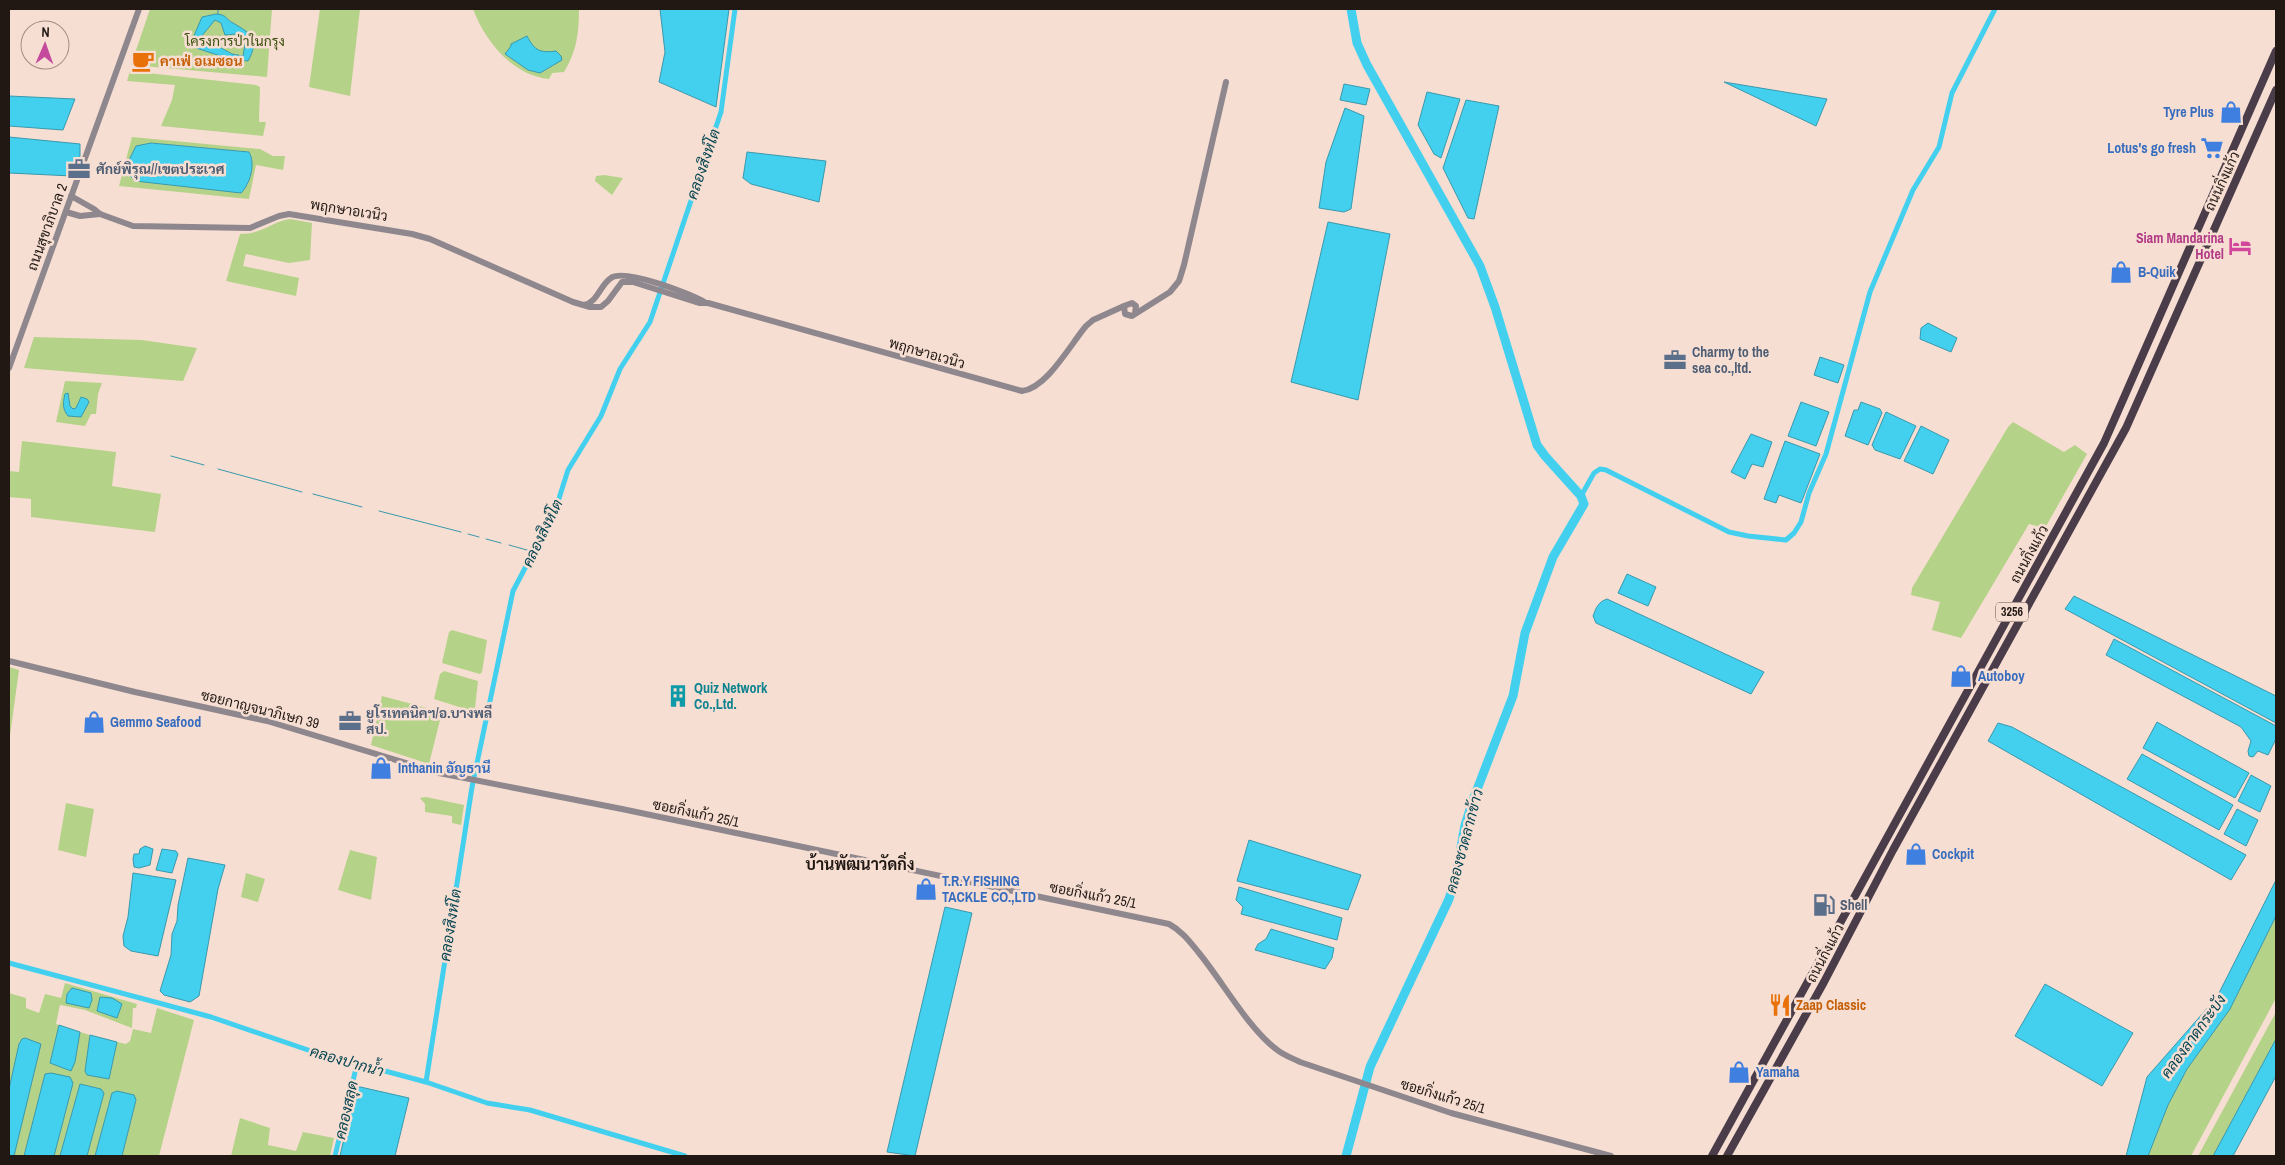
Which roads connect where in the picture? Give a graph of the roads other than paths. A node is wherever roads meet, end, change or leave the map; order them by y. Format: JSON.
{"nodes":[{"id":1,"x":139,"y":9,"type":"edge"},
{"id":2,"x":2276,"y":52,"type":"edge"},
{"id":3,"x":1226,"y":82,"type":"dead end"},
{"id":4,"x":2276,"y":90,"type":"edge"},
{"id":5,"x":71,"y":196,"type":"junction"},
{"id":6,"x":66,"y":212,"type":"junction"},
{"id":7,"x":100,"y":214,"type":"junction"},
{"id":8,"x":637,"y":281,"type":"junction"},
{"id":9,"x":584,"y":305,"type":"junction"},
{"id":10,"x":1134,"y":305,"type":"junction"},
{"id":11,"x":1124,"y":306,"type":"junction"},
{"id":12,"x":1148,"y":306,"type":"junction"},
{"id":13,"x":1110,"y":312,"type":"junction"},
{"id":14,"x":1135,"y":313,"type":"junction"},
{"id":15,"x":1125,"y":314,"type":"junction"},
{"id":16,"x":9,"y":368,"type":"edge"},
{"id":17,"x":9,"y":661,"type":"edge"},
{"id":18,"x":503,"y":787,"type":"joint"},
{"id":19,"x":1761,"y":1067,"type":"junction"},
{"id":20,"x":1772,"y":1074,"type":"junction"},
{"id":21,"x":1612,"y":1156,"type":"edge"},
{"id":22,"x":1712,"y":1156,"type":"edge"},
{"id":23,"x":1727,"y":1156,"type":"edge"}],
"edges":[{"from":1,"to":5,"type":"street","name":"ถนนสุขาภิบาล 2"},
{"from":2,"to":19,"type":"main road","name":"ถนนกิ่งแก้ว","number":"3256"},
{"from":3,"to":12,"type":"street"},
{"from":4,"to":20,"type":"main road","name":"ถนนกิ่งแก้ว","number":"3256"},
{"from":5,"to":6,"type":"street","name":"ถนนสุขาภิบาล 2"},
{"from":5,"to":7,"type":"street","name":"พฤกษาอเวนิว"},
{"from":6,"to":7,"type":"street","name":"พฤกษาอเวนิว"},
{"from":6,"to":16,"type":"street","name":"ถนนสุขาภิบาล 2"},
{"from":7,"to":9,"type":"street","name":"พฤกษาอเวนิว"},
{"from":8,"to":9,"type":"street","name":"พฤกษาอเวนิว"},
{"from":8,"to":9,"type":"street","name":"พฤกษาอเวนิว"},
{"from":8,"to":13,"type":"street","name":"พฤกษาอเวนิว"},
{"from":10,"to":11,"type":"street"},
{"from":10,"to":12,"type":"street"},
{"from":10,"to":14,"type":"street"},
{"from":11,"to":13,"type":"street","name":"พฤกษาอเวนิว"},
{"from":11,"to":15,"type":"street"},
{"from":12,"to":14,"type":"street"},
{"from":13,"to":15,"type":"street"},
{"from":14,"to":15,"type":"street"},
{"from":17,"to":18,"type":"street","name":"ซอยกาญจนาภิเษก 39"},
{"from":18,"to":21,"type":"street","name":"ซอยกิ่งแก้ว 25/1"},
{"from":19,"to":20,"type":"main road"},
{"from":19,"to":22,"type":"main road","name":"ถนนกิ่งแก้ว","number":"3256"},
{"from":20,"to":23,"type":"main road","name":"ถนนกิ่งแก้ว","number":"3256"}]}
